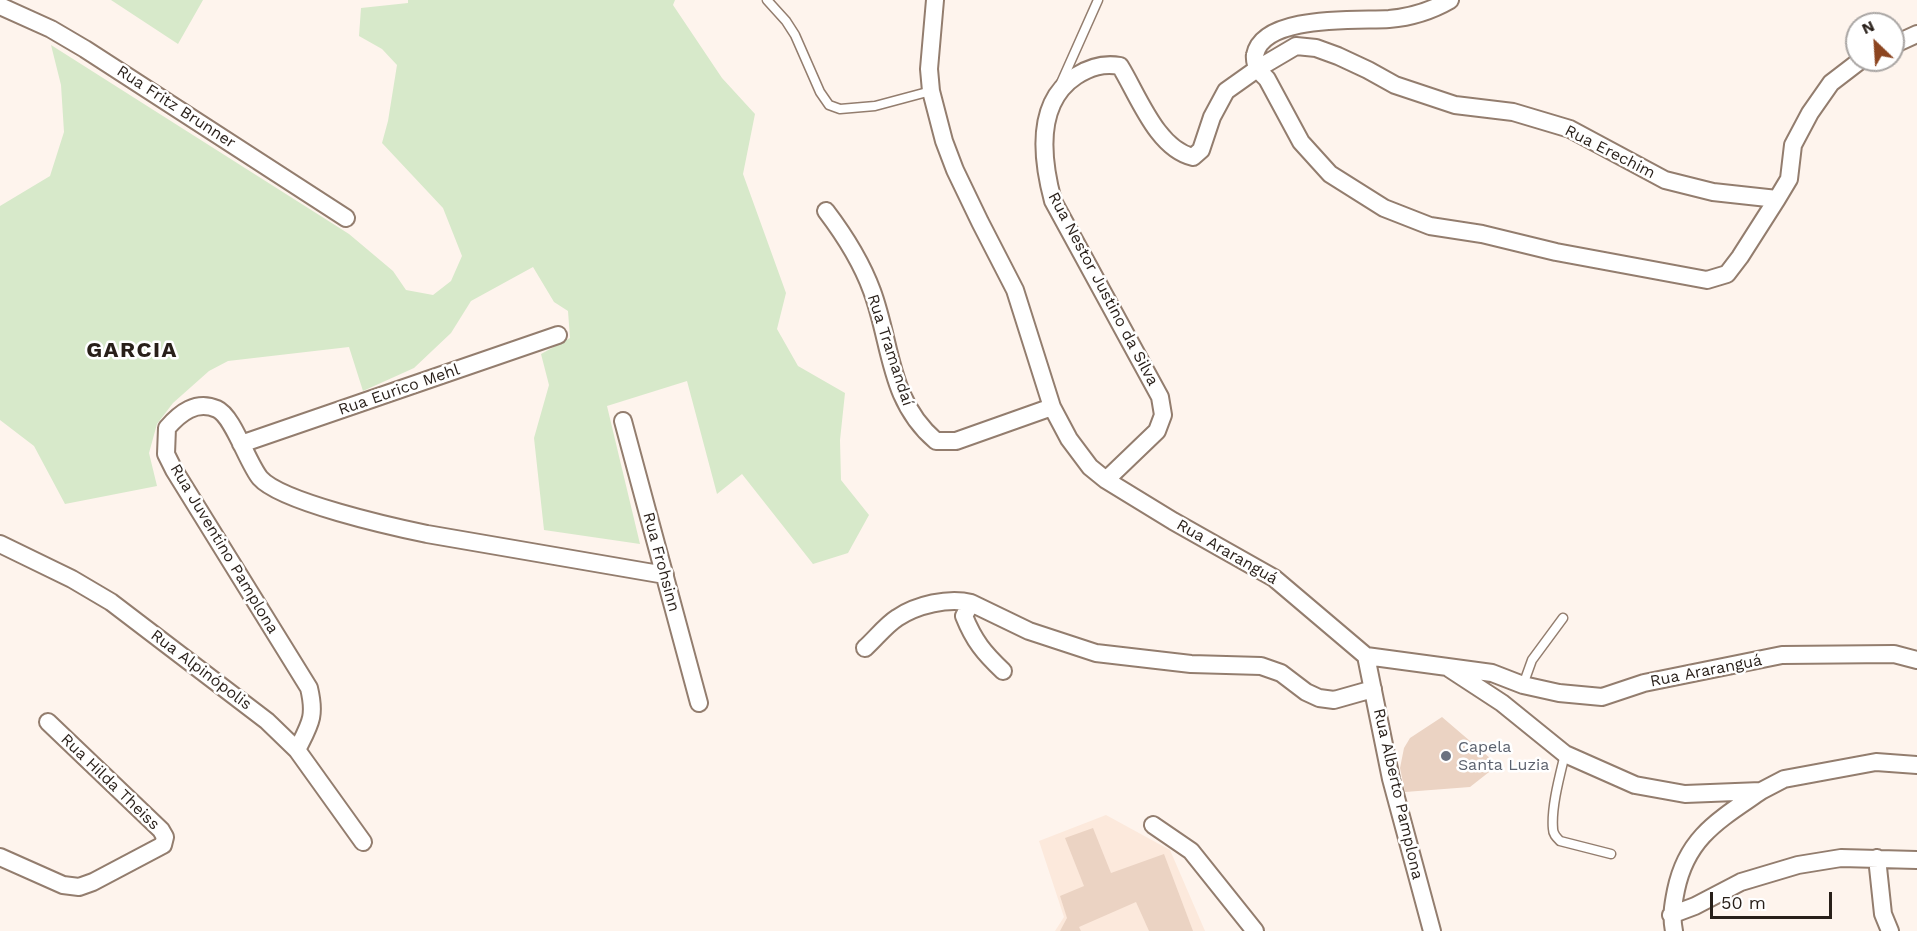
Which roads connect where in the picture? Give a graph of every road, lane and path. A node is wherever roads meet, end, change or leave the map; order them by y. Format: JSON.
{"nodes":[{"id":1,"x":767,"y":0,"type":"edge"},
{"id":2,"x":935,"y":0,"type":"edge"},
{"id":3,"x":1098,"y":0,"type":"edge"},
{"id":4,"x":1450,"y":0,"type":"edge"},
{"id":5,"x":0,"y":6,"type":"edge"},
{"id":6,"x":1257,"y":69,"type":"junction"},
{"id":7,"x":1846,"y":72,"type":"edge"},
{"id":8,"x":932,"y":91,"type":"junction"},
{"id":9,"x":1055,"y":98,"type":"junction"},
{"id":10,"x":1777,"y":200,"type":"junction"},
{"id":11,"x":826,"y":211,"type":"dead end"},
{"id":12,"x":346,"y":218,"type":"dead end"},
{"id":13,"x":558,"y":335,"type":"dead end"},
{"id":14,"x":1052,"y":406,"type":"junction"},
{"id":15,"x":623,"y":421,"type":"dead end"},
{"id":16,"x":241,"y":444,"type":"junction"},
{"id":17,"x":1106,"y":480,"type":"junction"},
{"id":18,"x":0,"y":544,"type":"edge"},
{"id":19,"x":665,"y":575,"type":"junction"},
{"id":20,"x":971,"y":603,"type":"junction"},
{"id":21,"x":1563,"y":618,"type":"dead end"},
{"id":22,"x":866,"y":648,"type":"dead end"},
{"id":23,"x":1366,"y":656,"type":"junction"},
{"id":24,"x":1917,"y":660,"type":"edge"},
{"id":25,"x":1447,"y":667,"type":"junction"},
{"id":26,"x":1003,"y":671,"type":"dead end"},
{"id":27,"x":1523,"y":684,"type":"junction"},
{"id":28,"x":1373,"y":689,"type":"junction"},
{"id":29,"x":699,"y":703,"type":"dead end"},
{"id":30,"x":48,"y":722,"type":"dead end"},
{"id":31,"x":297,"y":750,"type":"junction"},
{"id":32,"x":1565,"y":754,"type":"junction"},
{"id":33,"x":1917,"y":765,"type":"edge"},
{"id":34,"x":1761,"y":790,"type":"junction"},
{"id":35,"x":1153,"y":825,"type":"dead end"},
{"id":36,"x":363,"y":842,"type":"dead end"},
{"id":37,"x":1611,"y":854,"type":"dead end"},
{"id":38,"x":0,"y":857,"type":"edge"},
{"id":39,"x":1877,"y":858,"type":"junction"},
{"id":40,"x":1917,"y":860,"type":"edge"},
{"id":41,"x":1672,"y":923,"type":"edge"},
{"id":42,"x":1255,"y":931,"type":"edge"},
{"id":43,"x":1432,"y":931,"type":"edge"},
{"id":44,"x":1890,"y":931,"type":"edge"}],
"edges":[{"from":1,"to":8,"type":"lane"},
{"from":2,"to":8,"type":"street","name":"Rua Araranguá"},
{"from":3,"to":9,"type":"lane"},
{"from":4,"to":6,"type":"street"},
{"from":5,"to":12,"type":"street","name":"Rua Fritz Brunner"},
{"from":6,"to":9,"type":"street","name":"Rua Nestor Justino da Silva"},
{"from":6,"to":10,"type":"street","name":"Rua Erechim"},
{"from":6,"to":10,"type":"street"},
{"from":7,"to":10,"type":"street"},
{"from":8,"to":14,"type":"street","name":"Rua Araranguá"},
{"from":9,"to":17,"type":"street","name":"Rua Nestor Justino da Silva"},
{"from":11,"to":14,"type":"street","name":"Rua Tramandaí"},
{"from":13,"to":16,"type":"street","name":"Rua Eurico Mehl"},
{"from":14,"to":17,"type":"street","name":"Rua Araranguá"},
{"from":15,"to":19,"type":"street","name":"Rua Frohsinn"},
{"from":16,"to":19,"type":"street","name":"Rua Juventino Pamplona"},
{"from":16,"to":31,"type":"street","name":"Rua Juventino Pamplona"},
{"from":17,"to":23,"type":"street","name":"Rua Araranguá"},
{"from":18,"to":31,"type":"street","name":"Rua Alpinópolis"},
{"from":19,"to":29,"type":"street","name":"Rua Frohsinn"},
{"from":20,"to":22,"type":"street"},
{"from":20,"to":26,"type":"street"},
{"from":20,"to":28,"type":"street"},
{"from":21,"to":27,"type":"lane"},
{"from":23,"to":25,"type":"street","name":"Rua Araranguá"},
{"from":23,"to":28,"type":"street","name":"Rua Alberto Pamplona"},
{"from":24,"to":27,"type":"street","name":"Rua Araranguá"},
{"from":25,"to":27,"type":"street","name":"Rua Araranguá"},
{"from":25,"to":32,"type":"street"},
{"from":28,"to":43,"type":"street","name":"Rua Alberto Pamplona"},
{"from":30,"to":38,"type":"street","name":"Rua Hilda Theiss"},
{"from":31,"to":36,"type":"street","name":"Rua Alpinópolis"},
{"from":32,"to":34,"type":"street"},
{"from":32,"to":37,"type":"lane"},
{"from":33,"to":34,"type":"street"},
{"from":34,"to":41,"type":"street"},
{"from":35,"to":42,"type":"street"},
{"from":39,"to":40,"type":"street"},
{"from":39,"to":41,"type":"street"},
{"from":39,"to":44,"type":"street"}]}
